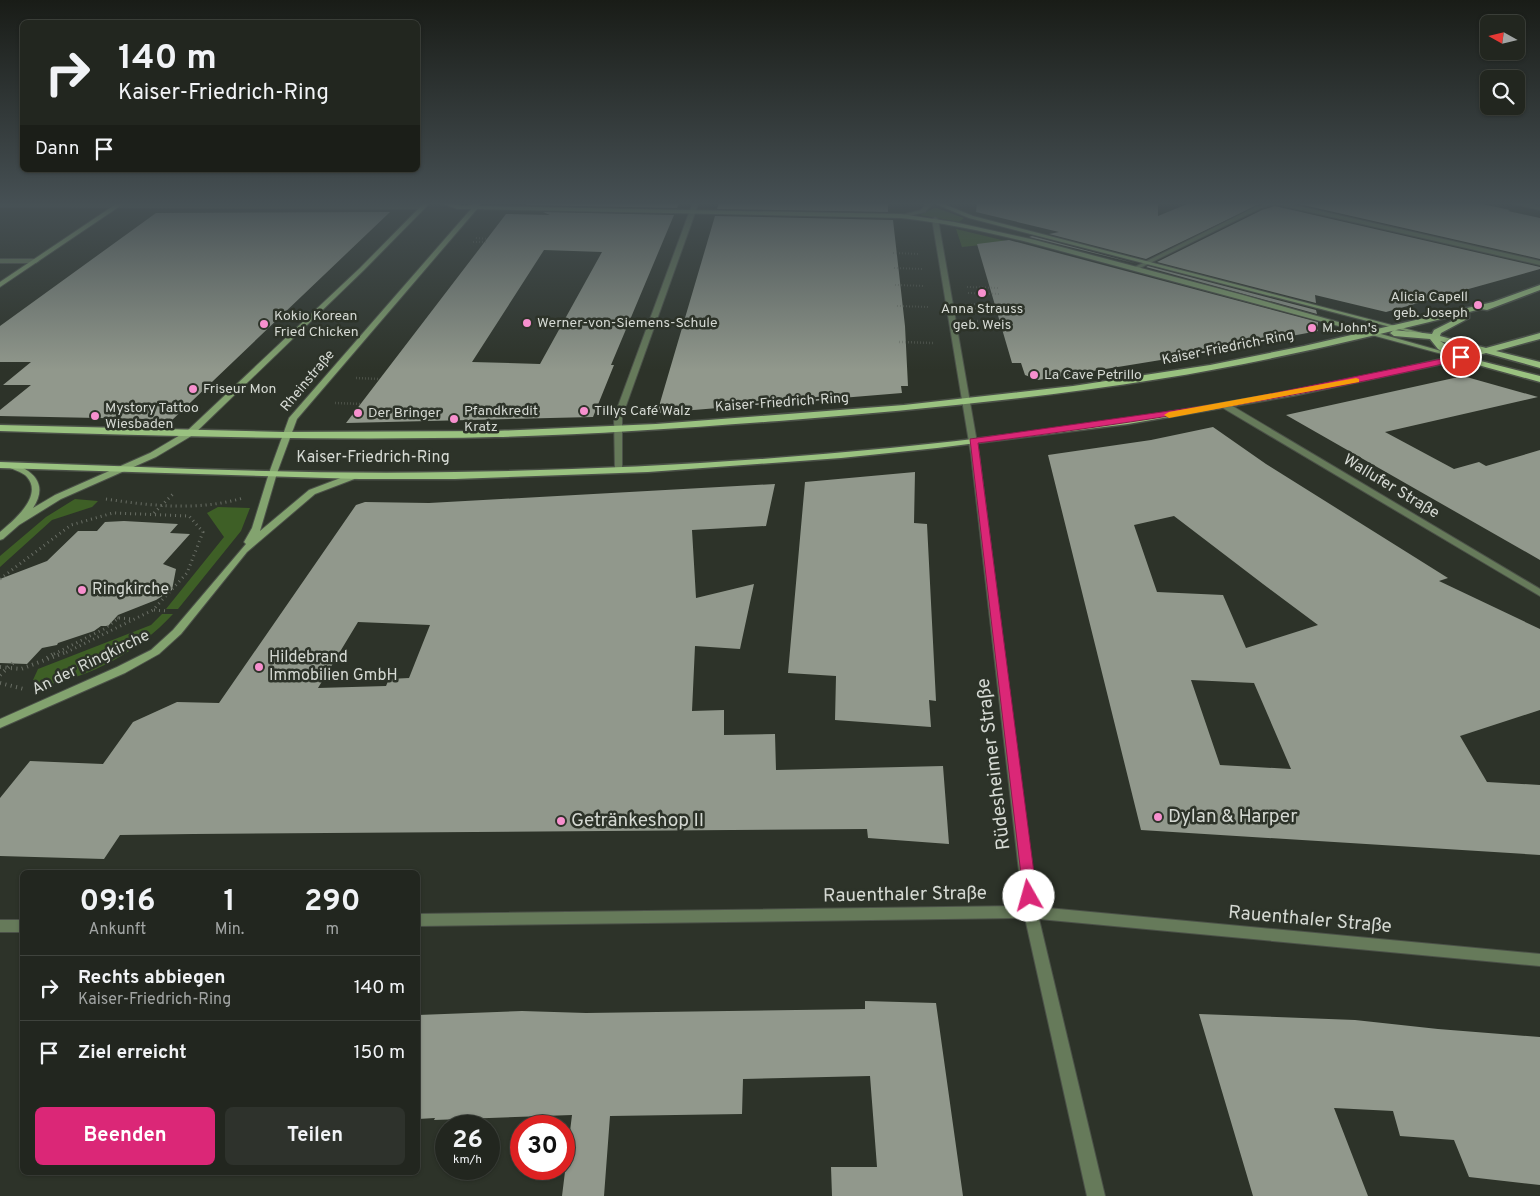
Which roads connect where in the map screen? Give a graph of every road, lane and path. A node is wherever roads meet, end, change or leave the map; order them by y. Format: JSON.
{"nodes":[{"id":1,"x":41,"y":258,"type":"edge"},
{"id":2,"x":373,"y":258,"type":"edge"},
{"id":3,"x":432,"y":258,"type":"edge"},
{"id":4,"x":675,"y":258,"type":"edge"},
{"id":5,"x":942,"y":258,"type":"edge"},
{"id":6,"x":1096,"y":258,"type":"edge"},
{"id":7,"x":1132,"y":258,"type":"edge"},
{"id":8,"x":1156,"y":258,"type":"edge"},
{"id":9,"x":1517,"y":258,"type":"edge"},
{"id":10,"x":0,"y":261,"type":"edge"},
{"id":11,"x":36,"y":261,"type":"junction"},
{"id":12,"x":1148,"y":262,"type":"junction"},
{"id":13,"x":1540,"y":263,"type":"edge"},
{"id":14,"x":894,"y":268,"type":"dead end"},
{"id":15,"x":1136,"y":268,"type":"junction"},
{"id":16,"x":922,"y":269,"type":"dead end"},
{"id":17,"x":0,"y":285,"type":"edge"},
{"id":18,"x":895,"y":285,"type":"dead end"},
{"id":19,"x":925,"y":286,"type":"dead end"},
{"id":20,"x":966,"y":287,"type":"dead end"},
{"id":21,"x":1540,"y":287,"type":"edge"},
{"id":22,"x":998,"y":288,"type":"dead end"},
{"id":23,"x":967,"y":293,"type":"dead end"},
{"id":24,"x":1000,"y":294,"type":"dead end"},
{"id":25,"x":970,"y":304,"type":"dead end"},
{"id":26,"x":1492,"y":304,"type":"junction"},
{"id":27,"x":1003,"y":305,"type":"dead end"},
{"id":28,"x":897,"y":306,"type":"dead end"},
{"id":29,"x":928,"y":307,"type":"dead end"},
{"id":30,"x":971,"y":309,"type":"dead end"},
{"id":31,"x":1005,"y":310,"type":"dead end"},
{"id":32,"x":974,"y":321,"type":"dead end"},
{"id":33,"x":1009,"y":322,"type":"dead end"},
{"id":34,"x":1400,"y":328,"type":"junction"},
{"id":35,"x":1373,"y":334,"type":"junction"},
{"id":36,"x":1540,"y":336,"type":"edge"},
{"id":37,"x":1434,"y":337,"type":"junction"},
{"id":38,"x":899,"y":342,"type":"dead end"},
{"id":39,"x":933,"y":343,"type":"dead end"},
{"id":40,"x":1488,"y":352,"type":"junction"},
{"id":41,"x":1461,"y":357,"type":"junction"},
{"id":42,"x":1540,"y":365,"type":"edge"},
{"id":43,"x":355,"y":378,"type":"dead end"},
{"id":44,"x":379,"y":379,"type":"dead end"},
{"id":45,"x":1540,"y":379,"type":"edge"},
{"id":46,"x":334,"y":403,"type":"dead end"},
{"id":47,"x":966,"y":403,"type":"junction"},
{"id":48,"x":360,"y":404,"type":"dead end"},
{"id":49,"x":1226,"y":406,"type":"junction"},
{"id":50,"x":0,"y":428,"type":"edge"},
{"id":51,"x":616,"y":430,"type":"junction"},
{"id":52,"x":190,"y":433,"type":"junction"},
{"id":53,"x":286,"y":436,"type":"junction"},
{"id":54,"x":973,"y":441,"type":"junction"},
{"id":55,"x":153,"y":455,"type":"junction"},
{"id":56,"x":0,"y":465,"type":"edge"},
{"id":57,"x":13,"y":466,"type":"junction"},
{"id":58,"x":122,"y":469,"type":"junction"},
{"id":59,"x":618,"y":469,"type":"junction"},
{"id":60,"x":160,"y":470,"type":"junction"},
{"id":61,"x":273,"y":473,"type":"junction"},
{"id":62,"x":354,"y":476,"type":"junction"},
{"id":63,"x":174,"y":493,"type":"dead end"},
{"id":64,"x":251,"y":495,"type":"dead end"},
{"id":65,"x":102,"y":498,"type":"dead end"},
{"id":66,"x":163,"y":504,"type":"junction"},
{"id":67,"x":154,"y":514,"type":"junction"},
{"id":68,"x":13,"y":525,"type":"junction"},
{"id":69,"x":0,"y":537,"type":"edge"},
{"id":70,"x":244,"y":550,"type":"junction"},
{"id":71,"x":0,"y":579,"type":"edge"},
{"id":72,"x":1540,"y":593,"type":"edge"},
{"id":73,"x":114,"y":617,"type":"dead end"},
{"id":74,"x":119,"y":618,"type":"junction"},
{"id":75,"x":134,"y":620,"type":"junction"},
{"id":76,"x":43,"y":661,"type":"junction"},
{"id":77,"x":14,"y":662,"type":"dead end"},
{"id":78,"x":0,"y":667,"type":"edge"},
{"id":79,"x":8,"y":668,"type":"junction"},
{"id":80,"x":0,"y":675,"type":"edge"},
{"id":81,"x":0,"y":683,"type":"edge"},
{"id":82,"x":30,"y":694,"type":"dead end"},
{"id":83,"x":0,"y":724,"type":"edge"},
{"id":84,"x":1031,"y":912,"type":"junction"},
{"id":85,"x":420,"y":920,"type":"edge"},
{"id":86,"x":0,"y":926,"type":"edge"},
{"id":87,"x":20,"y":926,"type":"edge"},
{"id":88,"x":1540,"y":960,"type":"edge"},
{"id":89,"x":1096,"y":1196,"type":"edge"}],
"edges":[{"from":1,"to":11,"type":"street"},
{"from":2,"to":52,"type":"street"},
{"from":3,"to":53,"type":"street","name":"Rheinstraße"},
{"from":4,"to":51,"type":"street"},
{"from":5,"to":47,"type":"street"},
{"from":6,"to":15,"type":"street"},
{"from":7,"to":12,"type":"street"},
{"from":8,"to":12,"type":"street"},
{"from":9,"to":13,"type":"street"},
{"from":10,"to":11,"type":"street"},
{"from":11,"to":17,"type":"street"},
{"from":12,"to":15,"type":"street"},
{"from":12,"to":34,"type":"street"},
{"from":14,"to":16,"type":"path"},
{"from":15,"to":35,"type":"street"},
{"from":18,"to":19,"type":"path"},
{"from":20,"to":22,"type":"path"},
{"from":21,"to":26,"type":"main road","name":"Kaiser-Friedrich-Ring"},
{"from":23,"to":24,"type":"path"},
{"from":25,"to":27,"type":"path"},
{"from":26,"to":34,"type":"main road","name":"Kaiser-Friedrich-Ring"},
{"from":26,"to":37,"type":"main road","name":"Kaiser-Friedrich-Ring"},
{"from":28,"to":29,"type":"path"},
{"from":30,"to":31,"type":"path"},
{"from":32,"to":33,"type":"path"},
{"from":34,"to":35,"type":"main road","name":"Kaiser-Friedrich-Ring"},
{"from":34,"to":37,"type":"street"},
{"from":35,"to":37,"type":"main road"},
{"from":35,"to":41,"type":"street"},
{"from":35,"to":47,"type":"main road","name":"Kaiser-Friedrich-Ring"},
{"from":36,"to":40,"type":"main road","name":"Kaiser-Friedrich-Ring"},
{"from":37,"to":40,"type":"main road"},
{"from":37,"to":41,"type":"main road"},
{"from":38,"to":39,"type":"path"},
{"from":40,"to":41,"type":"main road","name":"Kaiser-Friedrich-Ring"},
{"from":40,"to":42,"type":"main road"},
{"from":41,"to":45,"type":"main road"},
{"from":41,"to":49,"type":"main road","name":"Kaiser-Friedrich-Ring"},
{"from":43,"to":44,"type":"path"},
{"from":46,"to":48,"type":"path"},
{"from":47,"to":51,"type":"main road","name":"Kaiser-Friedrich-Ring"},
{"from":47,"to":54,"type":"street"},
{"from":49,"to":54,"type":"main road","name":"Kaiser-Friedrich-Ring"},
{"from":49,"to":72,"type":"street","name":"Wallufer Straße"},
{"from":50,"to":52,"type":"main road","name":"Kaiser-Friedrich-Ring"},
{"from":51,"to":53,"type":"main road","name":"Kaiser-Friedrich-Ring"},
{"from":51,"to":59,"type":"street"},
{"from":52,"to":53,"type":"main road","name":"Kaiser-Friedrich-Ring"},
{"from":52,"to":55,"type":"street"},
{"from":53,"to":61,"type":"street","name":"Rheinstraße"},
{"from":54,"to":59,"type":"main road","name":"Kaiser-Friedrich-Ring"},
{"from":54,"to":84,"type":"street","name":"Rüdesheimer Straße"},
{"from":55,"to":58,"type":"street"},
{"from":55,"to":60,"type":"street"},
{"from":56,"to":57,"type":"main road","name":"Kaiser-Friedrich-Ring"},
{"from":57,"to":58,"type":"main road","name":"Kaiser-Friedrich-Ring"},
{"from":57,"to":68,"type":"street"},
{"from":58,"to":60,"type":"main road","name":"Kaiser-Friedrich-Ring"},
{"from":58,"to":68,"type":"street"},
{"from":59,"to":62,"type":"main road","name":"Kaiser-Friedrich-Ring"},
{"from":60,"to":61,"type":"main road","name":"Kaiser-Friedrich-Ring"},
{"from":61,"to":62,"type":"main road","name":"Kaiser-Friedrich-Ring"},
{"from":61,"to":70,"type":"street","name":"An der Ringkirche"},
{"from":62,"to":70,"type":"street","name":"An der Ringkirche"},
{"from":63,"to":66,"type":"path"},
{"from":64,"to":66,"type":"path"},
{"from":65,"to":66,"type":"path"},
{"from":66,"to":67,"type":"path"},
{"from":67,"to":71,"type":"path"},
{"from":67,"to":75,"type":"path"},
{"from":68,"to":69,"type":"street"},
{"from":70,"to":83,"type":"street","name":"An der Ringkirche"},
{"from":73,"to":74,"type":"path"},
{"from":74,"to":75,"type":"path"},
{"from":74,"to":76,"type":"path"},
{"from":75,"to":76,"type":"path"},
{"from":76,"to":79,"type":"path"},
{"from":77,"to":79,"type":"path"},
{"from":78,"to":79,"type":"path"},
{"from":79,"to":80,"type":"path"},
{"from":81,"to":82,"type":"path"},
{"from":84,"to":85,"type":"street","name":"Rauenthaler Straße"},
{"from":84,"to":88,"type":"street","name":"Rauenthaler Straße"},
{"from":84,"to":89,"type":"street","name":"Rüdesheimer Straße"},
{"from":86,"to":87,"type":"street"}]}
